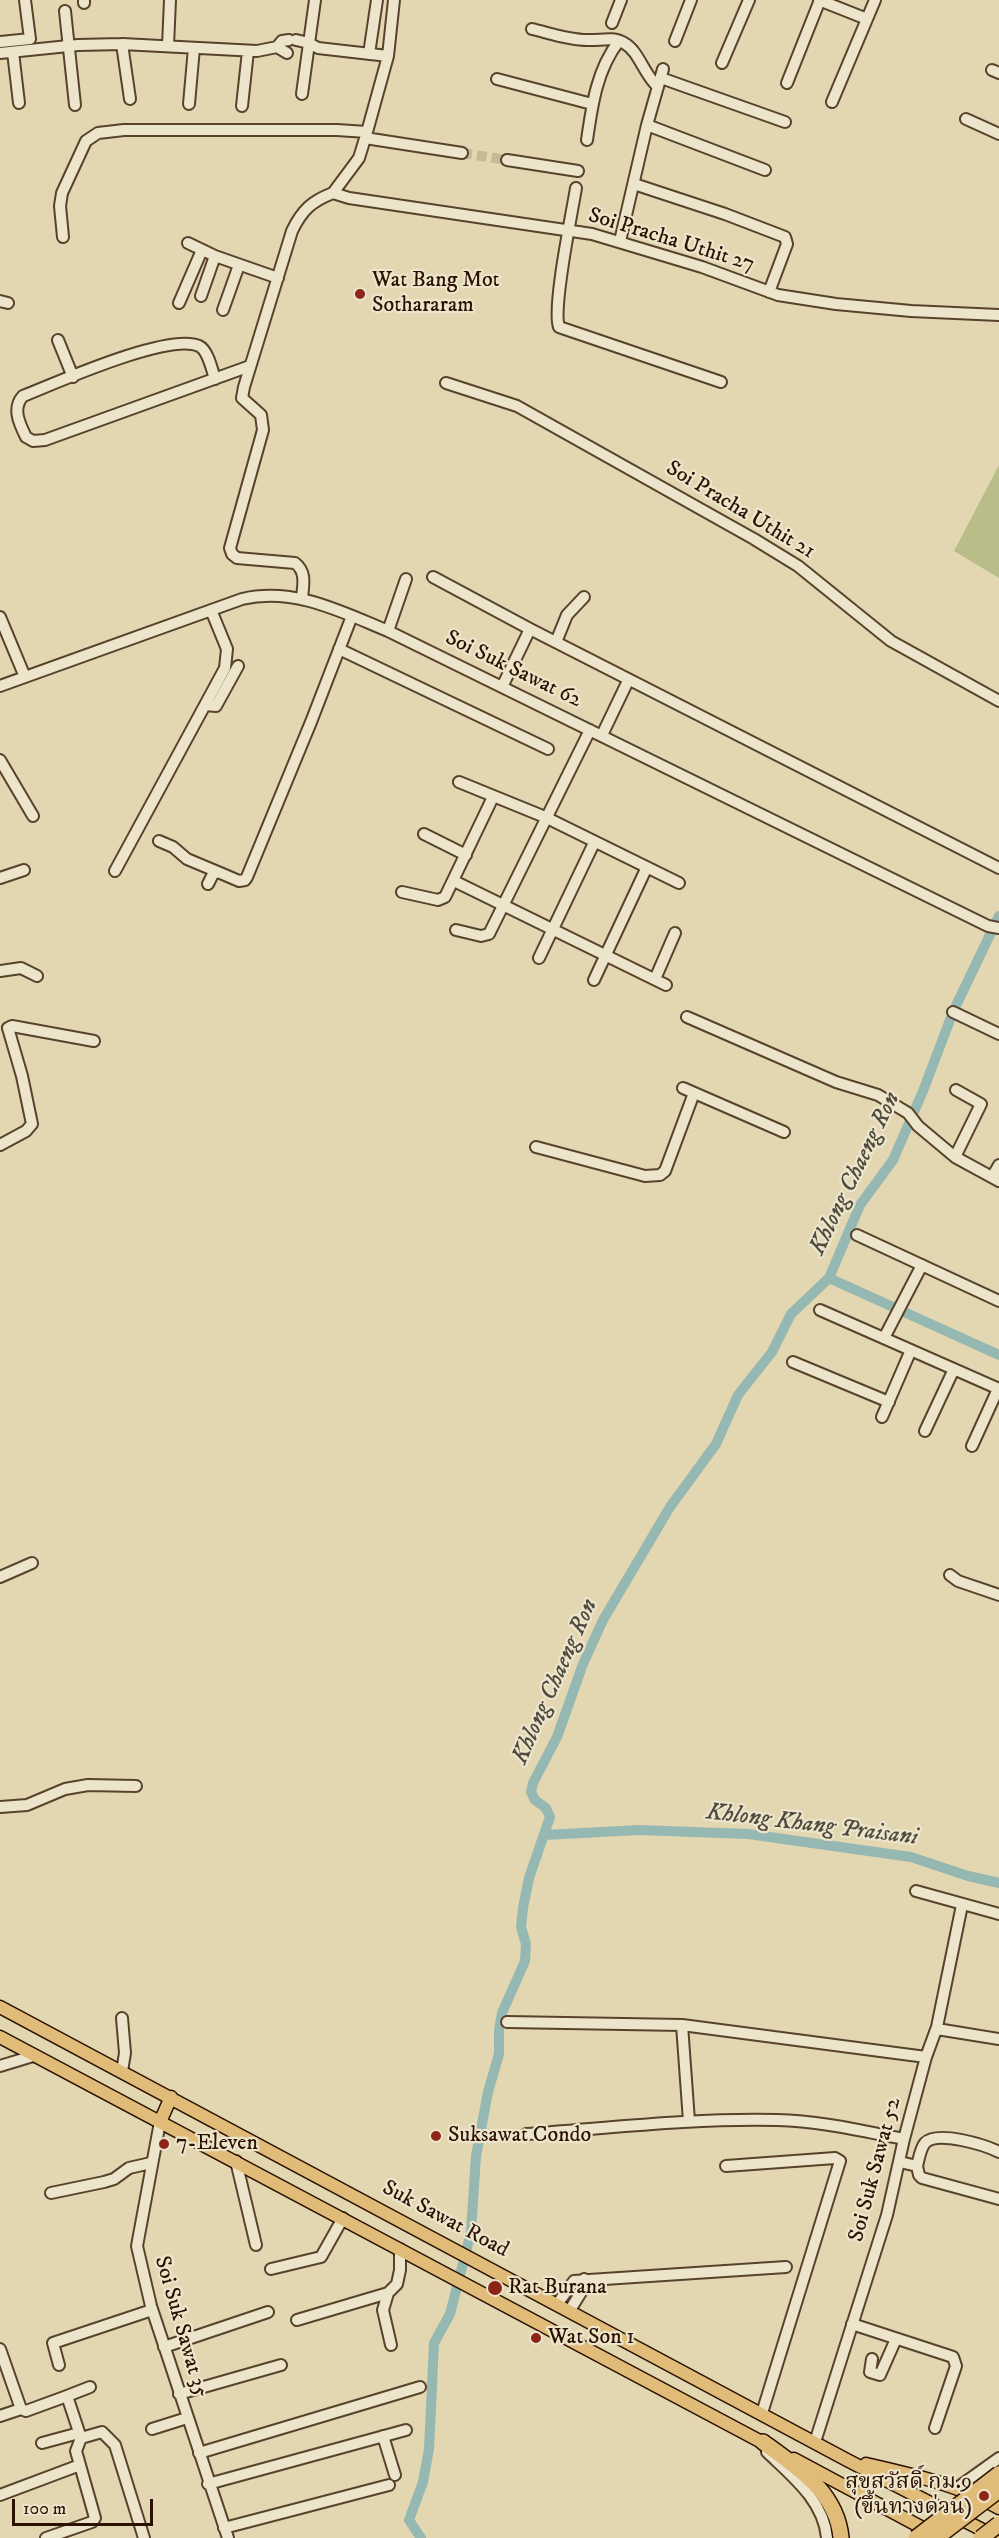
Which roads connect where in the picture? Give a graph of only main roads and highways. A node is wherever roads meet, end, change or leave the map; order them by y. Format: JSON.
{"nodes":[{"id":1,"x":0,"y":2007,"type":"edge"},
{"id":2,"x":0,"y":2037,"type":"edge"},
{"id":3,"x":171,"y":2097,"type":"junction"},
{"id":4,"x":160,"y":2122,"type":"junction"},
{"id":5,"x":763,"y":2442,"type":"junction"},
{"id":6,"x":847,"y":2460,"type":"junction"},
{"id":7,"x":999,"y":2474,"type":"edge"},
{"id":8,"x":999,"y":2490,"type":"edge"},
{"id":9,"x":999,"y":2508,"type":"edge"},
{"id":10,"x":999,"y":2524,"type":"edge"},
{"id":11,"x":841,"y":2538,"type":"edge"},
{"id":12,"x":916,"y":2538,"type":"edge"},
{"id":13,"x":936,"y":2538,"type":"edge"},
{"id":14,"x":941,"y":2538,"type":"edge"},
{"id":15,"x":981,"y":2538,"type":"edge"},
{"id":16,"x":998,"y":2538,"type":"edge"}],
"edges":[{"from":1,"to":3,"type":"main road","name":"Suk Sawat Road"},
{"from":2,"to":4,"type":"main road","name":"Suk Sawat Road"},
{"from":3,"to":4,"type":"main road"},
{"from":3,"to":6,"type":"main road","name":"Suk Sawat Road"},
{"from":4,"to":5,"type":"main road","name":"Suk Sawat Road"},
{"from":5,"to":11,"type":"highway"},
{"from":5,"to":14,"type":"main road","name":"Suk Sawat Road"},
{"from":6,"to":9,"type":"main road"},
{"from":6,"to":16,"type":"main road","name":"Suk Sawat Road"},
{"from":7,"to":12,"type":"highway","bridge":true},
{"from":8,"to":13,"type":"highway","bridge":true},
{"from":10,"to":15,"type":"highway","bridge":true}]}
